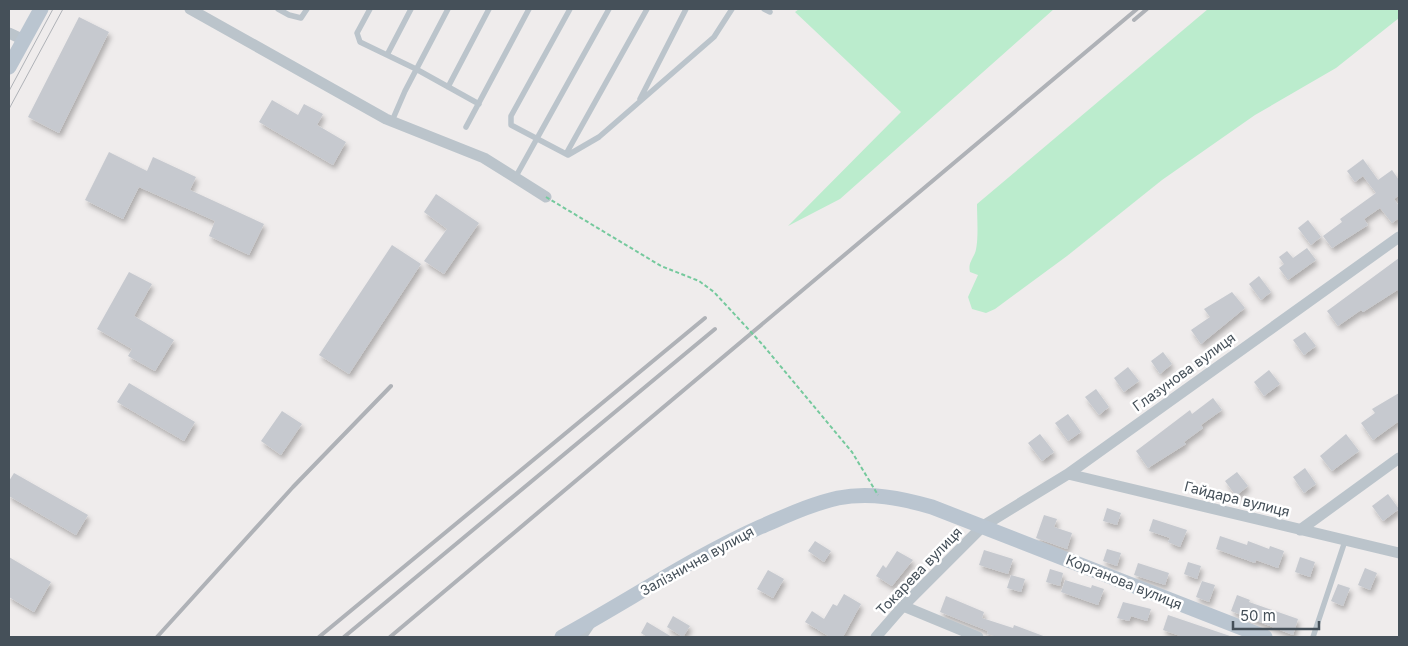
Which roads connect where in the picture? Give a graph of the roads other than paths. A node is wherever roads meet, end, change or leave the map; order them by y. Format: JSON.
{"nodes":[{"id":1,"x":41,"y":9,"type":"edge"},
{"id":2,"x":190,"y":9,"type":"edge"},
{"id":3,"x":278,"y":9,"type":"edge"},
{"id":4,"x":307,"y":9,"type":"edge"},
{"id":5,"x":370,"y":9,"type":"edge"},
{"id":6,"x":411,"y":9,"type":"edge"},
{"id":7,"x":448,"y":9,"type":"edge"},
{"id":8,"x":489,"y":9,"type":"edge"},
{"id":9,"x":529,"y":9,"type":"edge"},
{"id":10,"x":570,"y":9,"type":"edge"},
{"id":11,"x":609,"y":9,"type":"edge"},
{"id":12,"x":647,"y":9,"type":"edge"},
{"id":13,"x":686,"y":9,"type":"edge"},
{"id":14,"x":732,"y":9,"type":"edge"},
{"id":15,"x":764,"y":9,"type":"edge"},
{"id":16,"x":770,"y":12,"type":"dead end"},
{"id":17,"x":9,"y":32,"type":"edge"},
{"id":18,"x":24,"y":40,"type":"junction"},
{"id":19,"x":387,"y":55,"type":"junction"},
{"id":20,"x":9,"y":67,"type":"edge"},
{"id":21,"x":416,"y":69,"type":"junction"},
{"id":22,"x":448,"y":87,"type":"junction"},
{"id":23,"x":638,"y":103,"type":"junction"},
{"id":24,"x":478,"y":104,"type":"junction"},
{"id":25,"x":392,"y":121,"type":"junction"},
{"id":26,"x":466,"y":127,"type":"dead end"},
{"id":27,"x":538,"y":140,"type":"junction"},
{"id":28,"x":566,"y":154,"type":"junction"},
{"id":29,"x":515,"y":178,"type":"junction"},
{"id":30,"x":546,"y":197,"type":"road end"},
{"id":31,"x":1399,"y":237,"type":"edge"},
{"id":32,"x":1399,"y":458,"type":"edge"},
{"id":33,"x":1068,"y":474,"type":"junction"},
{"id":34,"x":983,"y":526,"type":"junction"},
{"id":35,"x":1300,"y":530,"type":"junction"},
{"id":36,"x":1345,"y":542,"type":"junction"},
{"id":37,"x":1399,"y":553,"type":"edge"},
{"id":38,"x":903,"y":606,"type":"junction"},
{"id":39,"x":592,"y":621,"type":"junction"},
{"id":40,"x":562,"y":637,"type":"edge"},
{"id":41,"x":581,"y":637,"type":"edge"},
{"id":42,"x":876,"y":637,"type":"edge"},
{"id":43,"x":978,"y":637,"type":"edge"},
{"id":44,"x":1265,"y":637,"type":"edge"},
{"id":45,"x":1313,"y":637,"type":"edge"}],
"edges":[{"from":1,"to":18,"type":"main road"},
{"from":2,"to":25,"type":"street"},
{"from":3,"to":4,"type":"lane"},
{"from":5,"to":19,"type":"lane"},
{"from":6,"to":19,"type":"lane"},
{"from":7,"to":21,"type":"lane"},
{"from":8,"to":22,"type":"lane"},
{"from":9,"to":24,"type":"lane"},
{"from":10,"to":27,"type":"lane"},
{"from":11,"to":27,"type":"lane"},
{"from":12,"to":28,"type":"lane"},
{"from":13,"to":23,"type":"lane"},
{"from":14,"to":23,"type":"lane"},
{"from":15,"to":16,"type":"lane"},
{"from":17,"to":18,"type":"street"},
{"from":18,"to":20,"type":"main road"},
{"from":19,"to":21,"type":"lane"},
{"from":21,"to":22,"type":"lane"},
{"from":21,"to":25,"type":"lane"},
{"from":22,"to":24,"type":"lane"},
{"from":23,"to":28,"type":"lane"},
{"from":24,"to":26,"type":"lane"},
{"from":25,"to":29,"type":"street"},
{"from":27,"to":28,"type":"lane"},
{"from":27,"to":29,"type":"lane"},
{"from":29,"to":30,"type":"street"},
{"from":31,"to":33,"type":"street","name":"Глазунова вулиця"},
{"from":32,"to":35,"type":"street"},
{"from":33,"to":34,"type":"street","name":"Глазунова вулиця"},
{"from":33,"to":35,"type":"street","name":"Гайдара вулиця"},
{"from":34,"to":38,"type":"street","name":"Токарева вулиця"},
{"from":34,"to":39,"type":"main road","name":"Залізнична вулиця"},
{"from":34,"to":44,"type":"main road","name":"Корганова вулиця"},
{"from":35,"to":36,"type":"street","name":"Гайдара вулиця"},
{"from":36,"to":37,"type":"street","name":"Гайдара вулиця"},
{"from":36,"to":45,"type":"lane"},
{"from":38,"to":42,"type":"street","name":"Токарева вулиця"},
{"from":38,"to":43,"type":"street"},
{"from":39,"to":40,"type":"main road","name":"Залізнична вулиця"},
{"from":39,"to":41,"type":"street"}]}
